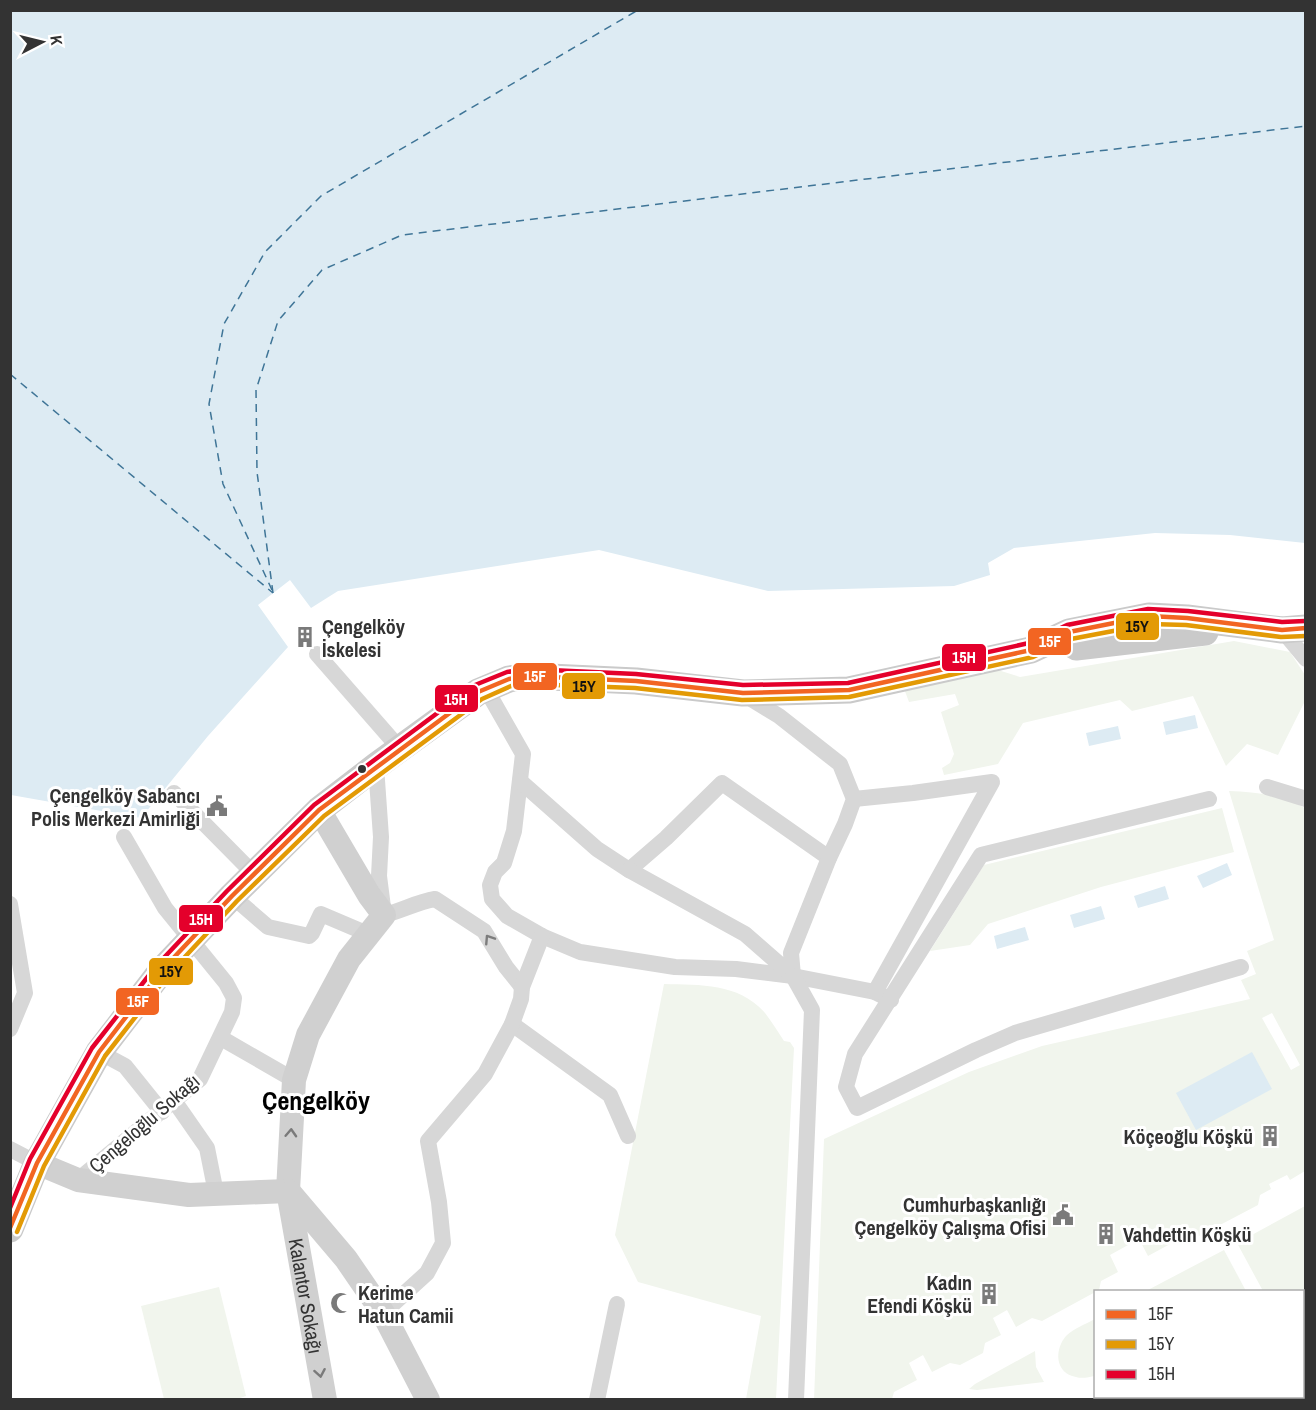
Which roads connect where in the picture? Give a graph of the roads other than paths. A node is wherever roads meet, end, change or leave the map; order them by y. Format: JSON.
{"nodes":[{"id":1,"x":1284,"y":629,"type":"edge"},
{"id":2,"x":317,"y":654,"type":"dead end"},
{"id":3,"x":1305,"y":659,"type":"edge"},
{"id":4,"x":486,"y":689,"type":"junction"},
{"id":5,"x":742,"y":693,"type":"junction"},
{"id":6,"x":400,"y":749,"type":"junction"},
{"id":7,"x":376,"y":766,"type":"junction"},
{"id":8,"x":520,"y":781,"type":"junction"},
{"id":9,"x":1267,"y":788,"type":"dead end"},
{"id":10,"x":174,"y":793,"type":"dead end"},
{"id":11,"x":854,"y":799,"type":"junction"},
{"id":12,"x":1209,"y":799,"type":"dead end"},
{"id":13,"x":1305,"y":799,"type":"edge"},
{"id":14,"x":319,"y":810,"type":"junction"},
{"id":15,"x":124,"y":837,"type":"dead end"},
{"id":16,"x":829,"y":858,"type":"junction"},
{"id":17,"x":629,"y":870,"type":"junction"},
{"id":18,"x":255,"y":875,"type":"junction"},
{"id":19,"x":232,"y":896,"type":"junction"},
{"id":20,"x":10,"y":904,"type":"edge"},
{"id":21,"x":384,"y":915,"type":"junction"},
{"id":22,"x":368,"y":936,"type":"junction"},
{"id":23,"x":542,"y":936,"type":"junction"},
{"id":24,"x":190,"y":941,"type":"junction"},
{"id":25,"x":1241,"y":967,"type":"dead end"},
{"id":26,"x":793,"y":976,"type":"junction"},
{"id":27,"x":522,"y":987,"type":"junction"},
{"id":28,"x":875,"y":992,"type":"junction"},
{"id":29,"x":891,"y":1000,"type":"junction"},
{"id":30,"x":512,"y":1024,"type":"junction"},
{"id":31,"x":10,"y":1029,"type":"edge"},
{"id":32,"x":221,"y":1038,"type":"junction"},
{"id":33,"x":99,"y":1052,"type":"junction"},
{"id":34,"x":294,"y":1080,"type":"junction"},
{"id":35,"x":168,"y":1107,"type":"junction"},
{"id":36,"x":628,"y":1136,"type":"dead end"},
{"id":37,"x":10,"y":1149,"type":"edge"},
{"id":38,"x":37,"y":1162,"type":"junction"},
{"id":39,"x":78,"y":1180,"type":"junction"},
{"id":40,"x":288,"y":1191,"type":"junction"},
{"id":41,"x":216,"y":1193,"type":"junction"},
{"id":42,"x":10,"y":1229,"type":"edge"},
{"id":43,"x":617,"y":1304,"type":"dead end"},
{"id":44,"x":383,"y":1313,"type":"junction"},
{"id":45,"x":325,"y":1400,"type":"edge"},
{"id":46,"x":428,"y":1400,"type":"edge"},
{"id":47,"x":597,"y":1400,"type":"edge"},
{"id":48,"x":796,"y":1400,"type":"edge"}],
"edges":[{"from":1,"to":3,"type":"street"},
{"from":1,"to":5,"type":"main road"},
{"from":2,"to":6,"type":"street"},
{"from":4,"to":5,"type":"main road"},
{"from":4,"to":6,"type":"main road"},
{"from":4,"to":8,"type":"street"},
{"from":5,"to":11,"type":"street"},
{"from":6,"to":7,"type":"main road"},
{"from":7,"to":14,"type":"main road"},
{"from":7,"to":21,"type":"street"},
{"from":8,"to":17,"type":"street"},
{"from":8,"to":23,"type":"street"},
{"from":9,"to":13,"type":"street"},
{"from":10,"to":18,"type":"street"},
{"from":11,"to":16,"type":"street"},
{"from":11,"to":28,"type":"street"},
{"from":12,"to":29,"type":"street"},
{"from":14,"to":18,"type":"main road"},
{"from":14,"to":21,"type":"street"},
{"from":15,"to":24,"type":"street"},
{"from":16,"to":17,"type":"street"},
{"from":16,"to":26,"type":"street"},
{"from":17,"to":26,"type":"street"},
{"from":18,"to":19,"type":"main road"},
{"from":19,"to":22,"type":"street"},
{"from":19,"to":24,"type":"main road"},
{"from":20,"to":31,"type":"street"},
{"from":21,"to":22,"type":"street","name":"Kalantor Sokağı"},
{"from":27,"to":21,"type":"street","one_way":true},
{"from":22,"to":34,"type":"street","name":"Kalantor Sokağı"},
{"from":23,"to":26,"type":"street"},
{"from":23,"to":27,"type":"street"},
{"from":24,"to":32,"type":"street","name":"Çengeloğlu Sokağı"},
{"from":24,"to":33,"type":"main road"},
{"from":25,"to":29,"type":"street"},
{"from":26,"to":28,"type":"street"},
{"from":26,"to":48,"type":"street"},
{"from":27,"to":30,"type":"street"},
{"from":28,"to":29,"type":"street"},
{"from":30,"to":36,"type":"street"},
{"from":30,"to":44,"type":"street"},
{"from":32,"to":34,"type":"street"},
{"from":32,"to":35,"type":"street","name":"Çengeloğlu Sokağı"},
{"from":33,"to":35,"type":"street"},
{"from":33,"to":38,"type":"main road"},
{"from":40,"to":34,"type":"street","name":"Kalantor Sokağı","one_way":true},
{"from":35,"to":39,"type":"street","name":"Çengeloğlu Sokağı"},
{"from":35,"to":41,"type":"street"},
{"from":37,"to":38,"type":"street"},
{"from":38,"to":39,"type":"street"},
{"from":38,"to":42,"type":"main road"},
{"from":39,"to":41,"type":"street"},
{"from":40,"to":41,"type":"street"},
{"from":40,"to":44,"type":"street"},
{"from":40,"to":45,"type":"street","name":"Kalantor Sokağı","one_way":true},
{"from":43,"to":47,"type":"street"},
{"from":44,"to":46,"type":"street"}]}
